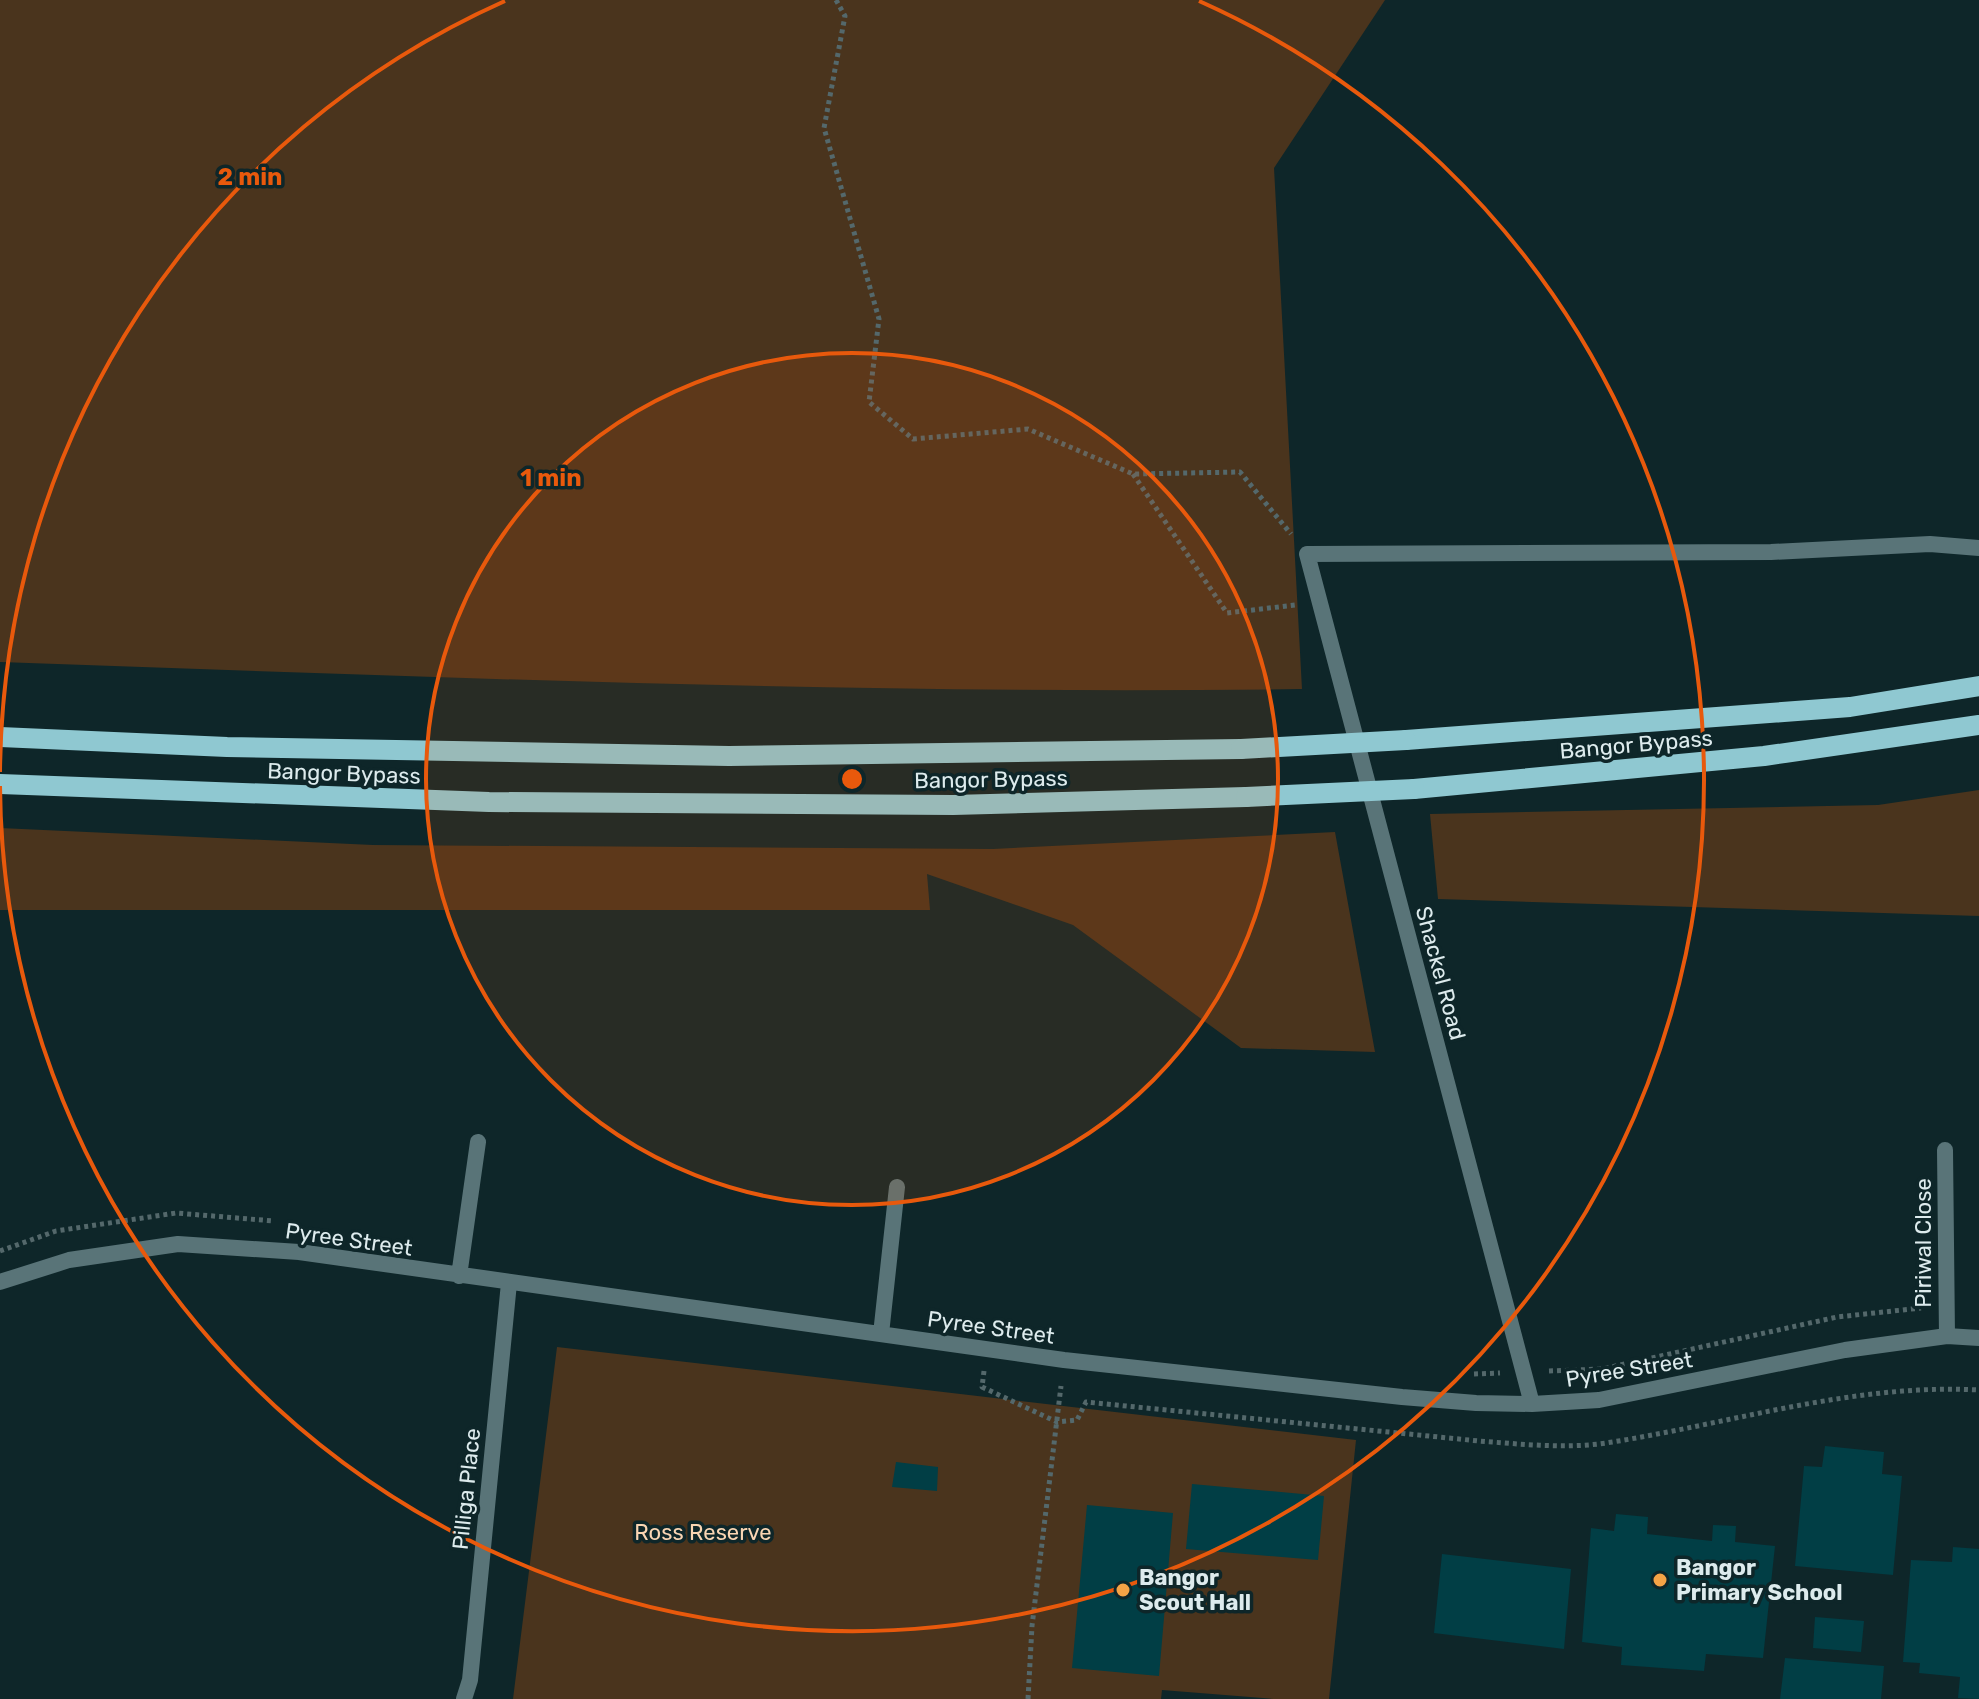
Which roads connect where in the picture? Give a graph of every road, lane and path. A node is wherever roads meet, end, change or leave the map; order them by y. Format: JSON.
{"nodes":[{"id":1,"x":836,"y":0,"type":"edge"},
{"id":2,"x":1133,"y":474,"type":"junction"},
{"id":3,"x":1979,"y":548,"type":"edge"},
{"id":4,"x":1307,"y":554,"type":"junction"},
{"id":5,"x":1320,"y":602,"type":"junction"},
{"id":6,"x":1979,"y":686,"type":"edge"},
{"id":7,"x":1979,"y":725,"type":"edge"},
{"id":8,"x":0,"y":737,"type":"edge"},
{"id":9,"x":0,"y":784,"type":"edge"},
{"id":10,"x":478,"y":1142,"type":"dead end"},
{"id":11,"x":1945,"y":1150,"type":"dead end"},
{"id":12,"x":897,"y":1187,"type":"dead end"},
{"id":13,"x":279,"y":1221,"type":"dead end"},
{"id":14,"x":0,"y":1251,"type":"edge"},
{"id":15,"x":459,"y":1276,"type":"junction"},
{"id":16,"x":0,"y":1282,"type":"edge"},
{"id":17,"x":509,"y":1283,"type":"junction"},
{"id":18,"x":1945,"y":1306,"type":"junction"},
{"id":19,"x":881,"y":1334,"type":"junction"},
{"id":20,"x":1947,"y":1336,"type":"junction"},
{"id":21,"x":1979,"y":1338,"type":"edge"},
{"id":22,"x":1064,"y":1360,"type":"junction"},
{"id":23,"x":1524,"y":1372,"type":"junction"},
{"id":24,"x":1463,"y":1374,"type":"dead end"},
{"id":25,"x":1532,"y":1404,"type":"junction"},
{"id":26,"x":464,"y":1699,"type":"edge"},
{"id":27,"x":1028,"y":1699,"type":"edge"}],
"edges":[{"from":1,"to":2,"type":"path"},
{"from":2,"to":4,"type":"path"},
{"from":2,"to":5,"type":"path"},
{"from":3,"to":4,"type":"street"},
{"from":4,"to":5,"type":"street","name":"Shackel Road"},
{"from":5,"to":23,"type":"street","name":"Shackel Road"},
{"from":6,"to":8,"type":"main road","name":"Bangor Bypass","bridge":true},
{"from":7,"to":9,"type":"main road","name":"Bangor Bypass","bridge":true},
{"from":10,"to":15,"type":"street"},
{"from":11,"to":18,"type":"street","name":"Piriwal Close"},
{"from":12,"to":19,"type":"street"},
{"from":13,"to":14,"type":"path"},
{"from":15,"to":16,"type":"street","name":"Pyree Street"},
{"from":15,"to":17,"type":"street","name":"Pyree Street"},
{"from":17,"to":19,"type":"street","name":"Pyree Street"},
{"from":17,"to":26,"type":"street","name":"Pilliga Place"},
{"from":18,"to":20,"type":"street","name":"Piriwal Close"},
{"from":18,"to":23,"type":"path"},
{"from":19,"to":22,"type":"street","name":"Pyree Street"},
{"from":20,"to":21,"type":"street","name":"Pyree Street"},
{"from":20,"to":25,"type":"street","name":"Pyree Street"},
{"from":22,"to":25,"type":"street","name":"Pyree Street"},
{"from":22,"to":27,"type":"path"},
{"from":23,"to":24,"type":"path"},
{"from":23,"to":25,"type":"street","name":"Shackel Road"}]}
